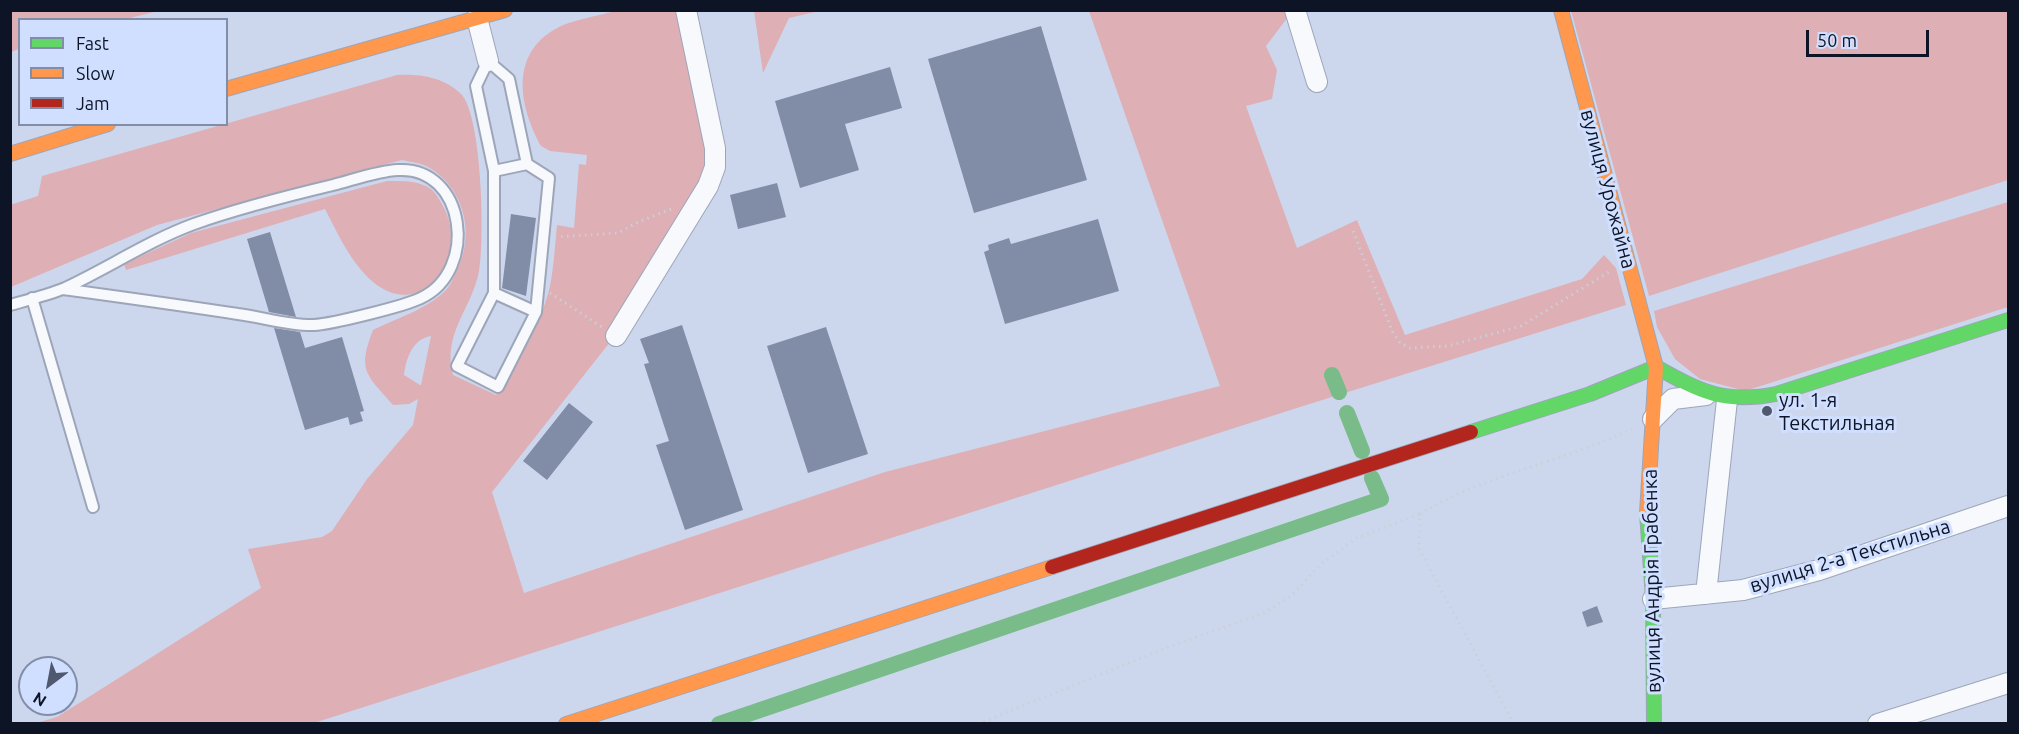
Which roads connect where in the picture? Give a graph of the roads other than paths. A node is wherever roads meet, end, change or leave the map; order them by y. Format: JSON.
{"nodes":[{"id":1,"x":505,"y":10,"type":"edge"},
{"id":2,"x":686,"y":10,"type":"edge"},
{"id":3,"x":1295,"y":10,"type":"edge"},
{"id":4,"x":1561,"y":10,"type":"edge"},
{"id":5,"x":477,"y":18,"type":"junction"},
{"id":6,"x":488,"y":61,"type":"junction"},
{"id":7,"x":1317,"y":82,"type":"dead end"},
{"id":8,"x":228,"y":87,"type":"edge"},
{"id":9,"x":101,"y":126,"type":"edge"},
{"id":10,"x":10,"y":154,"type":"edge"},
{"id":11,"x":527,"y":164,"type":"junction"},
{"id":12,"x":494,"y":171,"type":"junction"},
{"id":13,"x":63,"y":289,"type":"junction"},
{"id":14,"x":494,"y":293,"type":"junction"},
{"id":15,"x":32,"y":298,"type":"junction"},
{"id":16,"x":10,"y":305,"type":"edge"},
{"id":17,"x":536,"y":312,"type":"junction"},
{"id":18,"x":2008,"y":320,"type":"edge"},
{"id":19,"x":616,"y":336,"type":"road end"},
{"id":20,"x":1656,"y":367,"type":"junction"},
{"id":21,"x":1706,"y":395,"type":"junction"},
{"id":22,"x":1727,"y":400,"type":"junction"},
{"id":23,"x":1653,"y":419,"type":"junction"},
{"id":24,"x":2008,"y":506,"type":"edge"},
{"id":25,"x":93,"y":507,"type":"dead end"},
{"id":26,"x":1706,"y":594,"type":"junction"},
{"id":27,"x":1653,"y":599,"type":"junction"},
{"id":28,"x":2008,"y":683,"type":"edge"},
{"id":29,"x":566,"y":723,"type":"edge"},
{"id":30,"x":1653,"y":723,"type":"edge"},
{"id":31,"x":1878,"y":723,"type":"edge"}],
"edges":[{"from":1,"to":5,"type":"street"},
{"from":2,"to":19,"type":"street"},
{"from":3,"to":7,"type":"street"},
{"from":4,"to":20,"type":"street","name":"вулиця Урожайна"},
{"from":5,"to":6,"type":"street"},
{"from":5,"to":8,"type":"street"},
{"from":6,"to":11,"type":"lane"},
{"from":6,"to":12,"type":"lane"},
{"from":9,"to":10,"type":"street"},
{"from":11,"to":12,"type":"lane"},
{"from":11,"to":17,"type":"lane"},
{"from":12,"to":14,"type":"lane"},
{"from":13,"to":13,"type":"lane"},
{"from":13,"to":15,"type":"lane"},
{"from":14,"to":17,"type":"lane"},
{"from":14,"to":17,"type":"lane"},
{"from":15,"to":16,"type":"lane"},
{"from":15,"to":25,"type":"lane"},
{"from":18,"to":22,"type":"street"},
{"from":20,"to":21,"type":"street"},
{"from":20,"to":23,"type":"street","name":"вулиця Андрія Грабенка"},
{"from":20,"to":29,"type":"street"},
{"from":21,"to":22,"type":"street"},
{"from":21,"to":23,"type":"street"},
{"from":22,"to":26,"type":"street"},
{"from":23,"to":27,"type":"street","name":"вулиця Андрія Грабенка"},
{"from":24,"to":26,"type":"street","name":"вулиця 2-а Текстильна"},
{"from":26,"to":27,"type":"street","name":"вулиця 2-а Текстильна"},
{"from":27,"to":30,"type":"street","name":"вулиця Андрія Грабенка"},
{"from":28,"to":31,"type":"street"}]}
